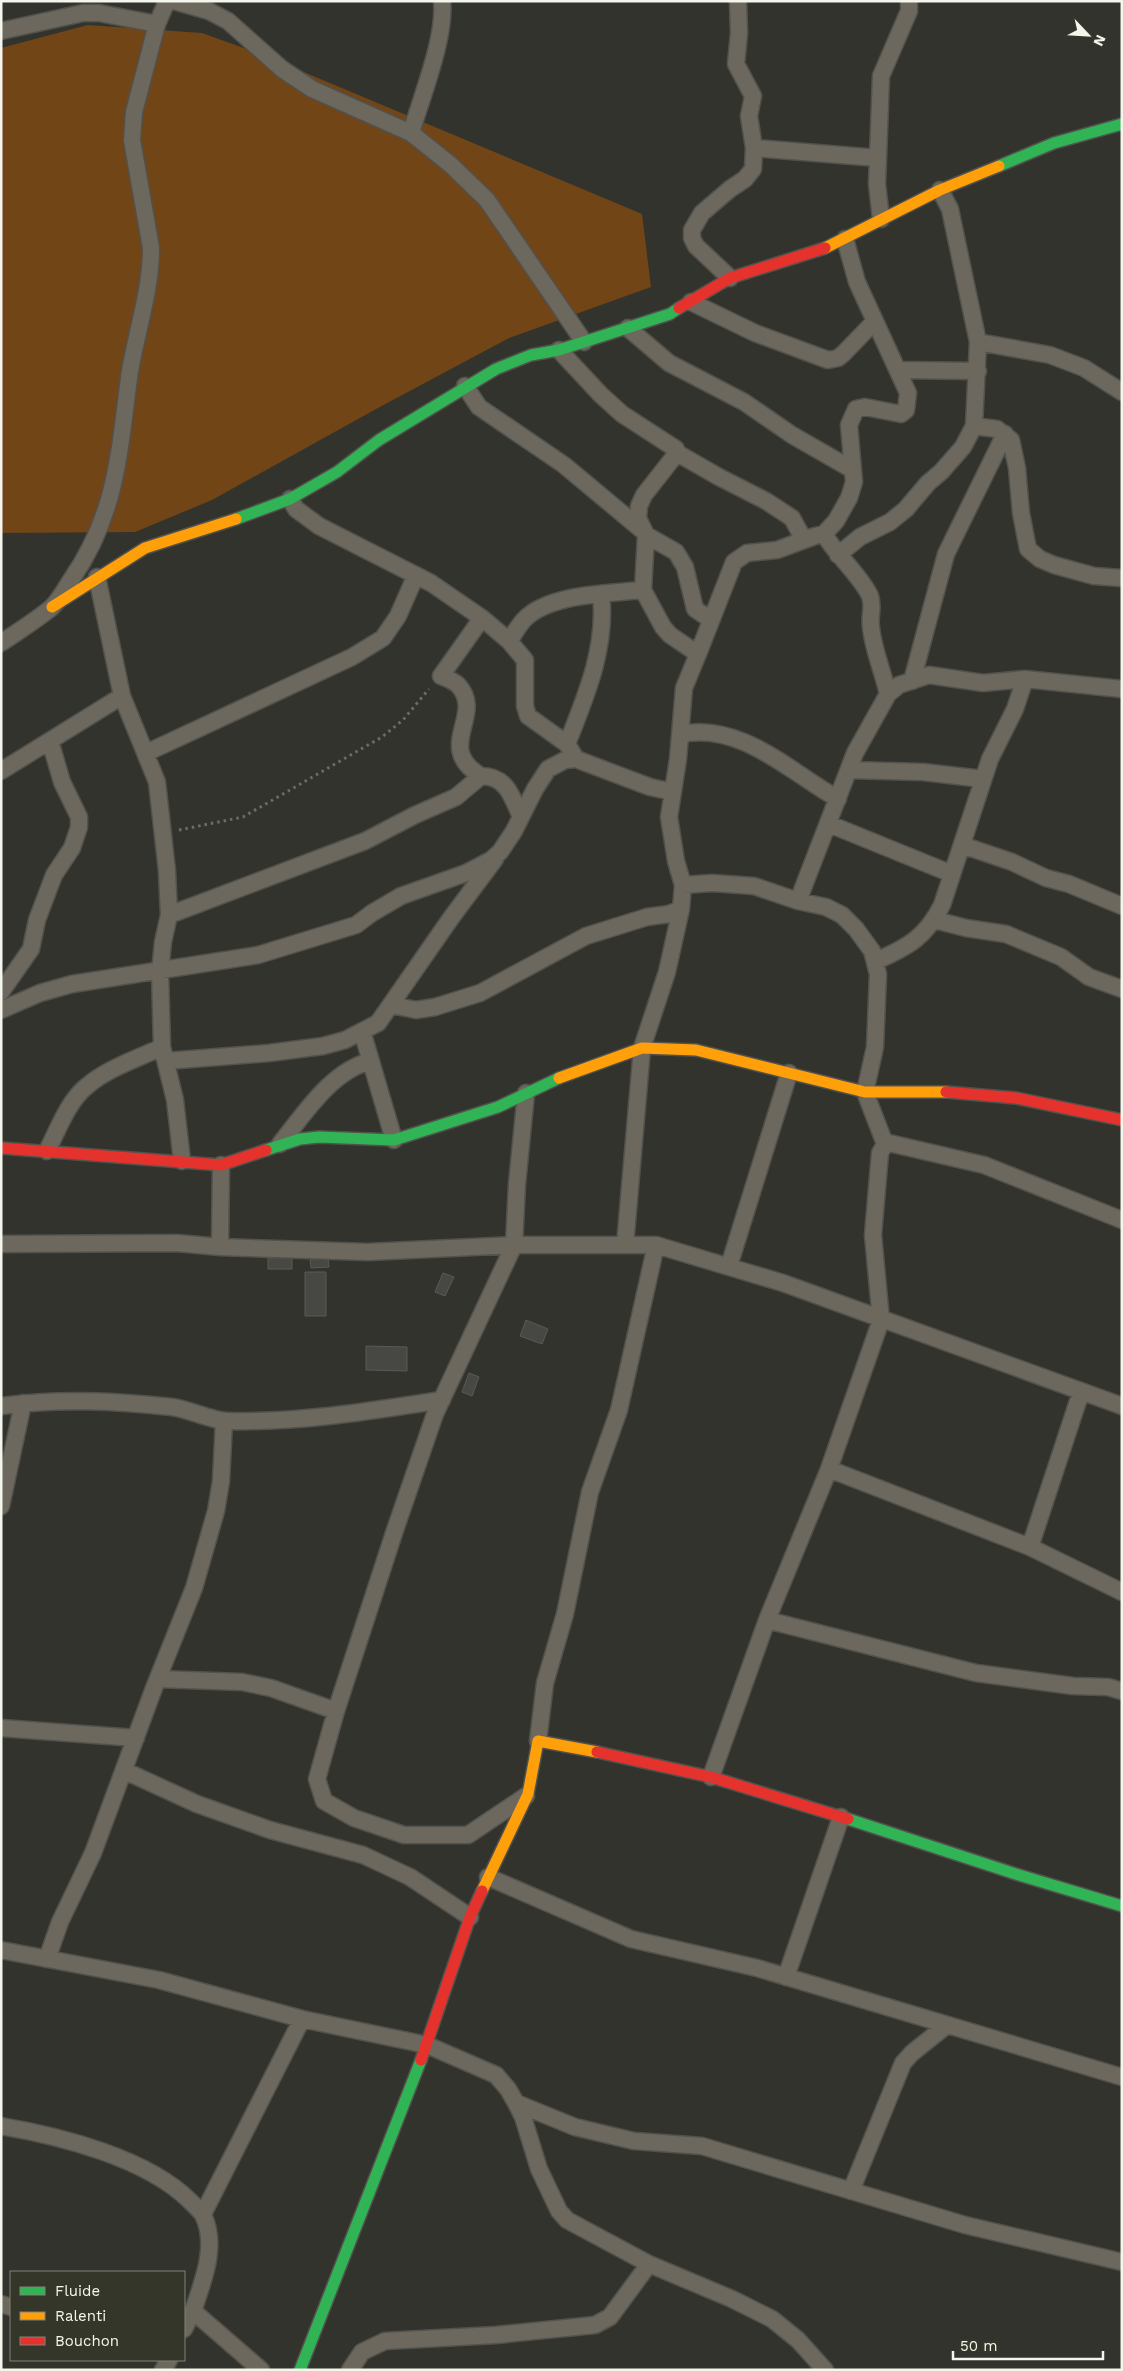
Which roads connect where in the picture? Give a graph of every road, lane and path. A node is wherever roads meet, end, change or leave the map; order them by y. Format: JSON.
{"nodes":[{"id":1,"x":167,"y":1,"type":"edge"},
{"id":2,"x":174,"y":1,"type":"edge"},
{"id":3,"x":442,"y":1,"type":"edge"},
{"id":4,"x":738,"y":1,"type":"edge"},
{"id":5,"x":909,"y":1,"type":"edge"},
{"id":6,"x":157,"y":24,"type":"junction"},
{"id":7,"x":1,"y":31,"type":"edge"},
{"id":8,"x":1122,"y":124,"type":"edge"},
{"id":9,"x":411,"y":133,"type":"junction"},
{"id":10,"x":754,"y":148,"type":"junction"},
{"id":11,"x":878,"y":158,"type":"junction"},
{"id":12,"x":940,"y":190,"type":"junction"},
{"id":13,"x":881,"y":219,"type":"junction"},
{"id":14,"x":845,"y":239,"type":"junction"},
{"id":15,"x":730,"y":278,"type":"junction"},
{"id":16,"x":691,"y":302,"type":"junction"},
{"id":17,"x":875,"y":321,"type":"junction"},
{"id":18,"x":628,"y":328,"type":"junction"},
{"id":19,"x":584,"y":342,"type":"junction"},
{"id":20,"x":978,"y":342,"type":"junction"},
{"id":21,"x":559,"y":350,"type":"junction"},
{"id":22,"x":899,"y":370,"type":"junction"},
{"id":23,"x":978,"y":371,"type":"junction"},
{"id":24,"x":464,"y":386,"type":"junction"},
{"id":25,"x":1122,"y":392,"type":"edge"},
{"id":26,"x":974,"y":426,"type":"junction"},
{"id":27,"x":1005,"y":434,"type":"junction"},
{"id":28,"x":677,"y":453,"type":"junction"},
{"id":29,"x":853,"y":470,"type":"junction"},
{"id":30,"x":290,"y":499,"type":"junction"},
{"id":31,"x":644,"y":533,"type":"junction"},
{"id":32,"x":824,"y":534,"type":"junction"},
{"id":33,"x":804,"y":540,"type":"junction"},
{"id":34,"x":838,"y":555,"type":"junction"},
{"id":35,"x":416,"y":575,"type":"junction"},
{"id":36,"x":98,"y":576,"type":"junction"},
{"id":37,"x":1122,"y":578,"type":"edge"},
{"id":38,"x":643,"y":590,"type":"junction"},
{"id":39,"x":601,"y":594,"type":"junction"},
{"id":40,"x":52,"y":607,"type":"junction"},
{"id":41,"x":482,"y":618,"type":"junction"},
{"id":42,"x":711,"y":620,"type":"junction"},
{"id":43,"x":509,"y":640,"type":"junction"},
{"id":44,"x":1,"y":644,"type":"edge"},
{"id":45,"x":698,"y":654,"type":"junction"},
{"id":46,"x":441,"y":676,"type":"junction"},
{"id":47,"x":1025,"y":679,"type":"junction"},
{"id":48,"x":912,"y":681,"type":"junction"},
{"id":49,"x":1122,"y":689,"type":"edge"},
{"id":50,"x":888,"y":694,"type":"junction"},
{"id":51,"x":122,"y":696,"type":"junction"},
{"id":52,"x":681,"y":734,"type":"junction"},
{"id":53,"x":50,"y":741,"type":"junction"},
{"id":54,"x":567,"y":744,"type":"junction"},
{"id":55,"x":146,"y":753,"type":"junction"},
{"id":56,"x":576,"y":759,"type":"junction"},
{"id":57,"x":849,"y":770,"type":"junction"},
{"id":58,"x":1,"y":771,"type":"edge"},
{"id":59,"x":482,"y":776,"type":"junction"},
{"id":60,"x":983,"y":779,"type":"junction"},
{"id":61,"x":673,"y":792,"type":"junction"},
{"id":62,"x":838,"y":799,"type":"junction"},
{"id":63,"x":521,"y":817,"type":"junction"},
{"id":64,"x":828,"y":824,"type":"junction"},
{"id":65,"x":163,"y":833,"type":"junction"},
{"id":66,"x":962,"y":845,"type":"junction"},
{"id":67,"x":500,"y":852,"type":"junction"},
{"id":68,"x":952,"y":874,"type":"junction"},
{"id":69,"x":684,"y":885,"type":"junction"},
{"id":70,"x":798,"y":901,"type":"junction"},
{"id":71,"x":1122,"y":906,"type":"edge"},
{"id":72,"x":681,"y":909,"type":"junction"},
{"id":73,"x":169,"y":915,"type":"junction"},
{"id":74,"x":935,"y":920,"type":"junction"},
{"id":75,"x":876,"y":961,"type":"junction"},
{"id":76,"x":160,"y":972,"type":"junction"},
{"id":77,"x":1122,"y":989,"type":"edge"},
{"id":78,"x":1,"y":992,"type":"edge"},
{"id":79,"x":392,"y":1004,"type":"junction"},
{"id":80,"x":1,"y":1010,"type":"edge"},
{"id":81,"x":362,"y":1031,"type":"junction"},
{"id":82,"x":642,"y":1048,"type":"junction"},
{"id":83,"x":164,"y":1054,"type":"junction"},
{"id":84,"x":371,"y":1061,"type":"junction"},
{"id":85,"x":789,"y":1073,"type":"junction"},
{"id":86,"x":865,"y":1092,"type":"junction"},
{"id":87,"x":526,"y":1093,"type":"junction"},
{"id":88,"x":1122,"y":1120,"type":"edge"},
{"id":89,"x":394,"y":1140,"type":"junction"},
{"id":90,"x":280,"y":1144,"type":"junction"},
{"id":91,"x":885,"y":1144,"type":"junction"},
{"id":92,"x":1,"y":1148,"type":"edge"},
{"id":93,"x":47,"y":1151,"type":"junction"},
{"id":94,"x":182,"y":1162,"type":"junction"},
{"id":95,"x":221,"y":1165,"type":"junction"},
{"id":96,"x":1122,"y":1220,"type":"edge"},
{"id":97,"x":1,"y":1244,"type":"edge"},
{"id":98,"x":514,"y":1245,"type":"junction"},
{"id":99,"x":625,"y":1245,"type":"junction"},
{"id":100,"x":656,"y":1245,"type":"junction"},
{"id":101,"x":220,"y":1247,"type":"junction"},
{"id":102,"x":729,"y":1266,"type":"junction"},
{"id":103,"x":882,"y":1320,"type":"junction"},
{"id":104,"x":1081,"y":1392,"type":"junction"},
{"id":105,"x":442,"y":1400,"type":"junction"},
{"id":106,"x":23,"y":1403,"type":"junction"},
{"id":107,"x":1,"y":1406,"type":"edge"},
{"id":108,"x":1122,"y":1406,"type":"edge"},
{"id":109,"x":224,"y":1421,"type":"junction"},
{"id":110,"x":829,"y":1469,"type":"junction"},
{"id":111,"x":1,"y":1506,"type":"edge"},
{"id":112,"x":1030,"y":1546,"type":"junction"},
{"id":113,"x":1122,"y":1592,"type":"edge"},
{"id":114,"x":767,"y":1620,"type":"junction"},
{"id":115,"x":158,"y":1679,"type":"junction"},
{"id":116,"x":1122,"y":1691,"type":"edge"},
{"id":117,"x":336,"y":1711,"type":"junction"},
{"id":118,"x":1,"y":1728,"type":"edge"},
{"id":119,"x":136,"y":1738,"type":"junction"},
{"id":120,"x":538,"y":1740,"type":"junction"},
{"id":121,"x":125,"y":1771,"type":"junction"},
{"id":122,"x":711,"y":1777,"type":"junction"},
{"id":123,"x":528,"y":1794,"type":"junction"},
{"id":124,"x":840,"y":1817,"type":"junction"},
{"id":125,"x":488,"y":1877,"type":"junction"},
{"id":126,"x":1122,"y":1906,"type":"edge"},
{"id":127,"x":470,"y":1917,"type":"junction"},
{"id":128,"x":3,"y":1955,"type":"edge"},
{"id":129,"x":47,"y":1959,"type":"junction"},
{"id":130,"x":786,"y":1977,"type":"junction"},
{"id":131,"x":302,"y":2019,"type":"junction"},
{"id":132,"x":947,"y":2025,"type":"junction"},
{"id":133,"x":427,"y":2045,"type":"junction"},
{"id":134,"x":1122,"y":2077,"type":"edge"},
{"id":135,"x":516,"y":2103,"type":"junction"},
{"id":136,"x":1,"y":2126,"type":"edge"},
{"id":137,"x":851,"y":2192,"type":"junction"},
{"id":138,"x":202,"y":2214,"type":"junction"},
{"id":139,"x":1122,"y":2262,"type":"edge"},
{"id":140,"x":649,"y":2264,"type":"junction"},
{"id":141,"x":193,"y":2311,"type":"junction"},
{"id":142,"x":185,"y":2327,"type":"edge"},
{"id":143,"x":261,"y":2370,"type":"edge"},
{"id":144,"x":300,"y":2370,"type":"edge"},
{"id":145,"x":350,"y":2370,"type":"edge"},
{"id":146,"x":825,"y":2370,"type":"edge"}],
"edges":[{"from":1,"to":6,"type":"street"},
{"from":2,"to":9,"type":"street"},
{"from":3,"to":9,"type":"street"},
{"from":4,"to":10,"type":"street"},
{"from":5,"to":11,"type":"street"},
{"from":6,"to":7,"type":"street"},
{"from":6,"to":40,"type":"street"},
{"from":8,"to":12,"type":"street"},
{"from":9,"to":19,"type":"street"},
{"from":10,"to":11,"type":"street"},
{"from":10,"to":15,"type":"street"},
{"from":11,"to":13,"type":"street"},
{"from":12,"to":13,"type":"street"},
{"from":12,"to":20,"type":"street"},
{"from":13,"to":14,"type":"street"},
{"from":14,"to":15,"type":"street"},
{"from":14,"to":17,"type":"street"},
{"from":15,"to":16,"type":"street"},
{"from":16,"to":17,"type":"street"},
{"from":16,"to":18,"type":"street"},
{"from":17,"to":22,"type":"street"},
{"from":18,"to":19,"type":"street"},
{"from":18,"to":29,"type":"street"},
{"from":19,"to":21,"type":"street"},
{"from":20,"to":23,"type":"street"},
{"from":20,"to":25,"type":"street"},
{"from":21,"to":24,"type":"street"},
{"from":21,"to":28,"type":"street"},
{"from":22,"to":23,"type":"street"},
{"from":22,"to":29,"type":"street"},
{"from":23,"to":26,"type":"street"},
{"from":24,"to":30,"type":"street"},
{"from":24,"to":31,"type":"street"},
{"from":26,"to":27,"type":"street"},
{"from":26,"to":34,"type":"street"},
{"from":27,"to":37,"type":"street"},
{"from":27,"to":48,"type":"street"},
{"from":28,"to":31,"type":"street"},
{"from":28,"to":33,"type":"street"},
{"from":29,"to":32,"type":"street"},
{"from":30,"to":35,"type":"street"},
{"from":30,"to":36,"type":"street"},
{"from":31,"to":38,"type":"street"},
{"from":31,"to":42,"type":"street"},
{"from":32,"to":33,"type":"street"},
{"from":32,"to":34,"type":"street"},
{"from":33,"to":42,"type":"street"},
{"from":34,"to":50,"type":"street"},
{"from":35,"to":41,"type":"street"},
{"from":35,"to":55,"type":"street"},
{"from":36,"to":40,"type":"street"},
{"from":36,"to":51,"type":"street"},
{"from":38,"to":39,"type":"street"},
{"from":38,"to":45,"type":"street"},
{"from":39,"to":43,"type":"street"},
{"from":39,"to":54,"type":"street"},
{"from":40,"to":44,"type":"street"},
{"from":41,"to":43,"type":"street"},
{"from":41,"to":46,"type":"street"},
{"from":42,"to":45,"type":"street"},
{"from":43,"to":54,"type":"street"},
{"from":45,"to":52,"type":"street"},
{"from":46,"to":59,"type":"street"},
{"from":46,"to":65,"type":"path"},
{"from":47,"to":48,"type":"street"},
{"from":47,"to":49,"type":"street"},
{"from":47,"to":60,"type":"street"},
{"from":48,"to":50,"type":"street"},
{"from":50,"to":57,"type":"street"},
{"from":51,"to":53,"type":"street"},
{"from":51,"to":55,"type":"street"},
{"from":52,"to":61,"type":"street"},
{"from":52,"to":62,"type":"street"},
{"from":53,"to":58,"type":"street"},
{"from":53,"to":78,"type":"street"},
{"from":54,"to":56,"type":"street"},
{"from":55,"to":65,"type":"street"},
{"from":56,"to":61,"type":"street"},
{"from":56,"to":63,"type":"street"},
{"from":57,"to":60,"type":"street"},
{"from":57,"to":62,"type":"street"},
{"from":59,"to":63,"type":"street"},
{"from":59,"to":73,"type":"street"},
{"from":60,"to":66,"type":"street"},
{"from":61,"to":69,"type":"street"},
{"from":62,"to":64,"type":"street"},
{"from":63,"to":67,"type":"street"},
{"from":64,"to":68,"type":"street"},
{"from":64,"to":70,"type":"street"},
{"from":65,"to":73,"type":"street"},
{"from":66,"to":68,"type":"street"},
{"from":66,"to":71,"type":"street"},
{"from":67,"to":76,"type":"street"},
{"from":67,"to":79,"type":"street"},
{"from":68,"to":74,"type":"street"},
{"from":69,"to":70,"type":"street"},
{"from":69,"to":72,"type":"street"},
{"from":70,"to":75,"type":"street"},
{"from":72,"to":79,"type":"street"},
{"from":72,"to":82,"type":"street"},
{"from":73,"to":76,"type":"street"},
{"from":74,"to":75,"type":"street"},
{"from":74,"to":77,"type":"street"},
{"from":75,"to":86,"type":"street"},
{"from":76,"to":80,"type":"street"},
{"from":76,"to":83,"type":"street"},
{"from":79,"to":81,"type":"street"},
{"from":81,"to":83,"type":"street"},
{"from":81,"to":84,"type":"street"},
{"from":82,"to":85,"type":"street"},
{"from":82,"to":87,"type":"street"},
{"from":82,"to":99,"type":"street"},
{"from":83,"to":93,"type":"street"},
{"from":83,"to":94,"type":"street"},
{"from":84,"to":89,"type":"street"},
{"from":84,"to":90,"type":"street"},
{"from":85,"to":86,"type":"street"},
{"from":85,"to":102,"type":"street"},
{"from":86,"to":88,"type":"street"},
{"from":86,"to":91,"type":"street"},
{"from":87,"to":89,"type":"street"},
{"from":87,"to":98,"type":"street"},
{"from":89,"to":90,"type":"street"},
{"from":90,"to":95,"type":"street"},
{"from":91,"to":96,"type":"street"},
{"from":91,"to":103,"type":"street"},
{"from":92,"to":93,"type":"street"},
{"from":93,"to":94,"type":"street"},
{"from":94,"to":95,"type":"street"},
{"from":95,"to":101,"type":"street"},
{"from":97,"to":101,"type":"street"},
{"from":98,"to":99,"type":"street"},
{"from":98,"to":101,"type":"street"},
{"from":98,"to":105,"type":"street"},
{"from":99,"to":100,"type":"street"},
{"from":100,"to":102,"type":"street"},
{"from":100,"to":120,"type":"street"},
{"from":102,"to":103,"type":"street"},
{"from":103,"to":104,"type":"street"},
{"from":103,"to":110,"type":"street"},
{"from":104,"to":108,"type":"street"},
{"from":104,"to":112,"type":"street"},
{"from":105,"to":109,"type":"street"},
{"from":105,"to":117,"type":"street"},
{"from":106,"to":107,"type":"street"},
{"from":106,"to":109,"type":"street"},
{"from":106,"to":111,"type":"street"},
{"from":109,"to":115,"type":"street"},
{"from":110,"to":112,"type":"street"},
{"from":110,"to":114,"type":"street"},
{"from":112,"to":113,"type":"street"},
{"from":114,"to":116,"type":"street"},
{"from":114,"to":122,"type":"street"},
{"from":115,"to":117,"type":"street"},
{"from":115,"to":119,"type":"street"},
{"from":117,"to":123,"type":"street"},
{"from":118,"to":119,"type":"street"},
{"from":119,"to":121,"type":"street"},
{"from":120,"to":122,"type":"street"},
{"from":120,"to":123,"type":"street"},
{"from":121,"to":127,"type":"street"},
{"from":121,"to":129,"type":"street"},
{"from":122,"to":124,"type":"street"},
{"from":123,"to":125,"type":"street"},
{"from":124,"to":126,"type":"street"},
{"from":124,"to":130,"type":"street"},
{"from":125,"to":127,"type":"street"},
{"from":125,"to":130,"type":"street"},
{"from":127,"to":133,"type":"street"},
{"from":128,"to":129,"type":"street"},
{"from":129,"to":131,"type":"street"},
{"from":130,"to":132,"type":"street"},
{"from":131,"to":133,"type":"street"},
{"from":131,"to":138,"type":"street"},
{"from":132,"to":134,"type":"street"},
{"from":132,"to":137,"type":"street"},
{"from":133,"to":135,"type":"street"},
{"from":133,"to":144,"type":"street"},
{"from":135,"to":137,"type":"street"},
{"from":135,"to":140,"type":"street"},
{"from":136,"to":138,"type":"street"},
{"from":137,"to":139,"type":"street"},
{"from":138,"to":141,"type":"street"},
{"from":140,"to":145,"type":"street"},
{"from":140,"to":146,"type":"street"},
{"from":141,"to":142,"type":"street"},
{"from":141,"to":143,"type":"street"}]}
